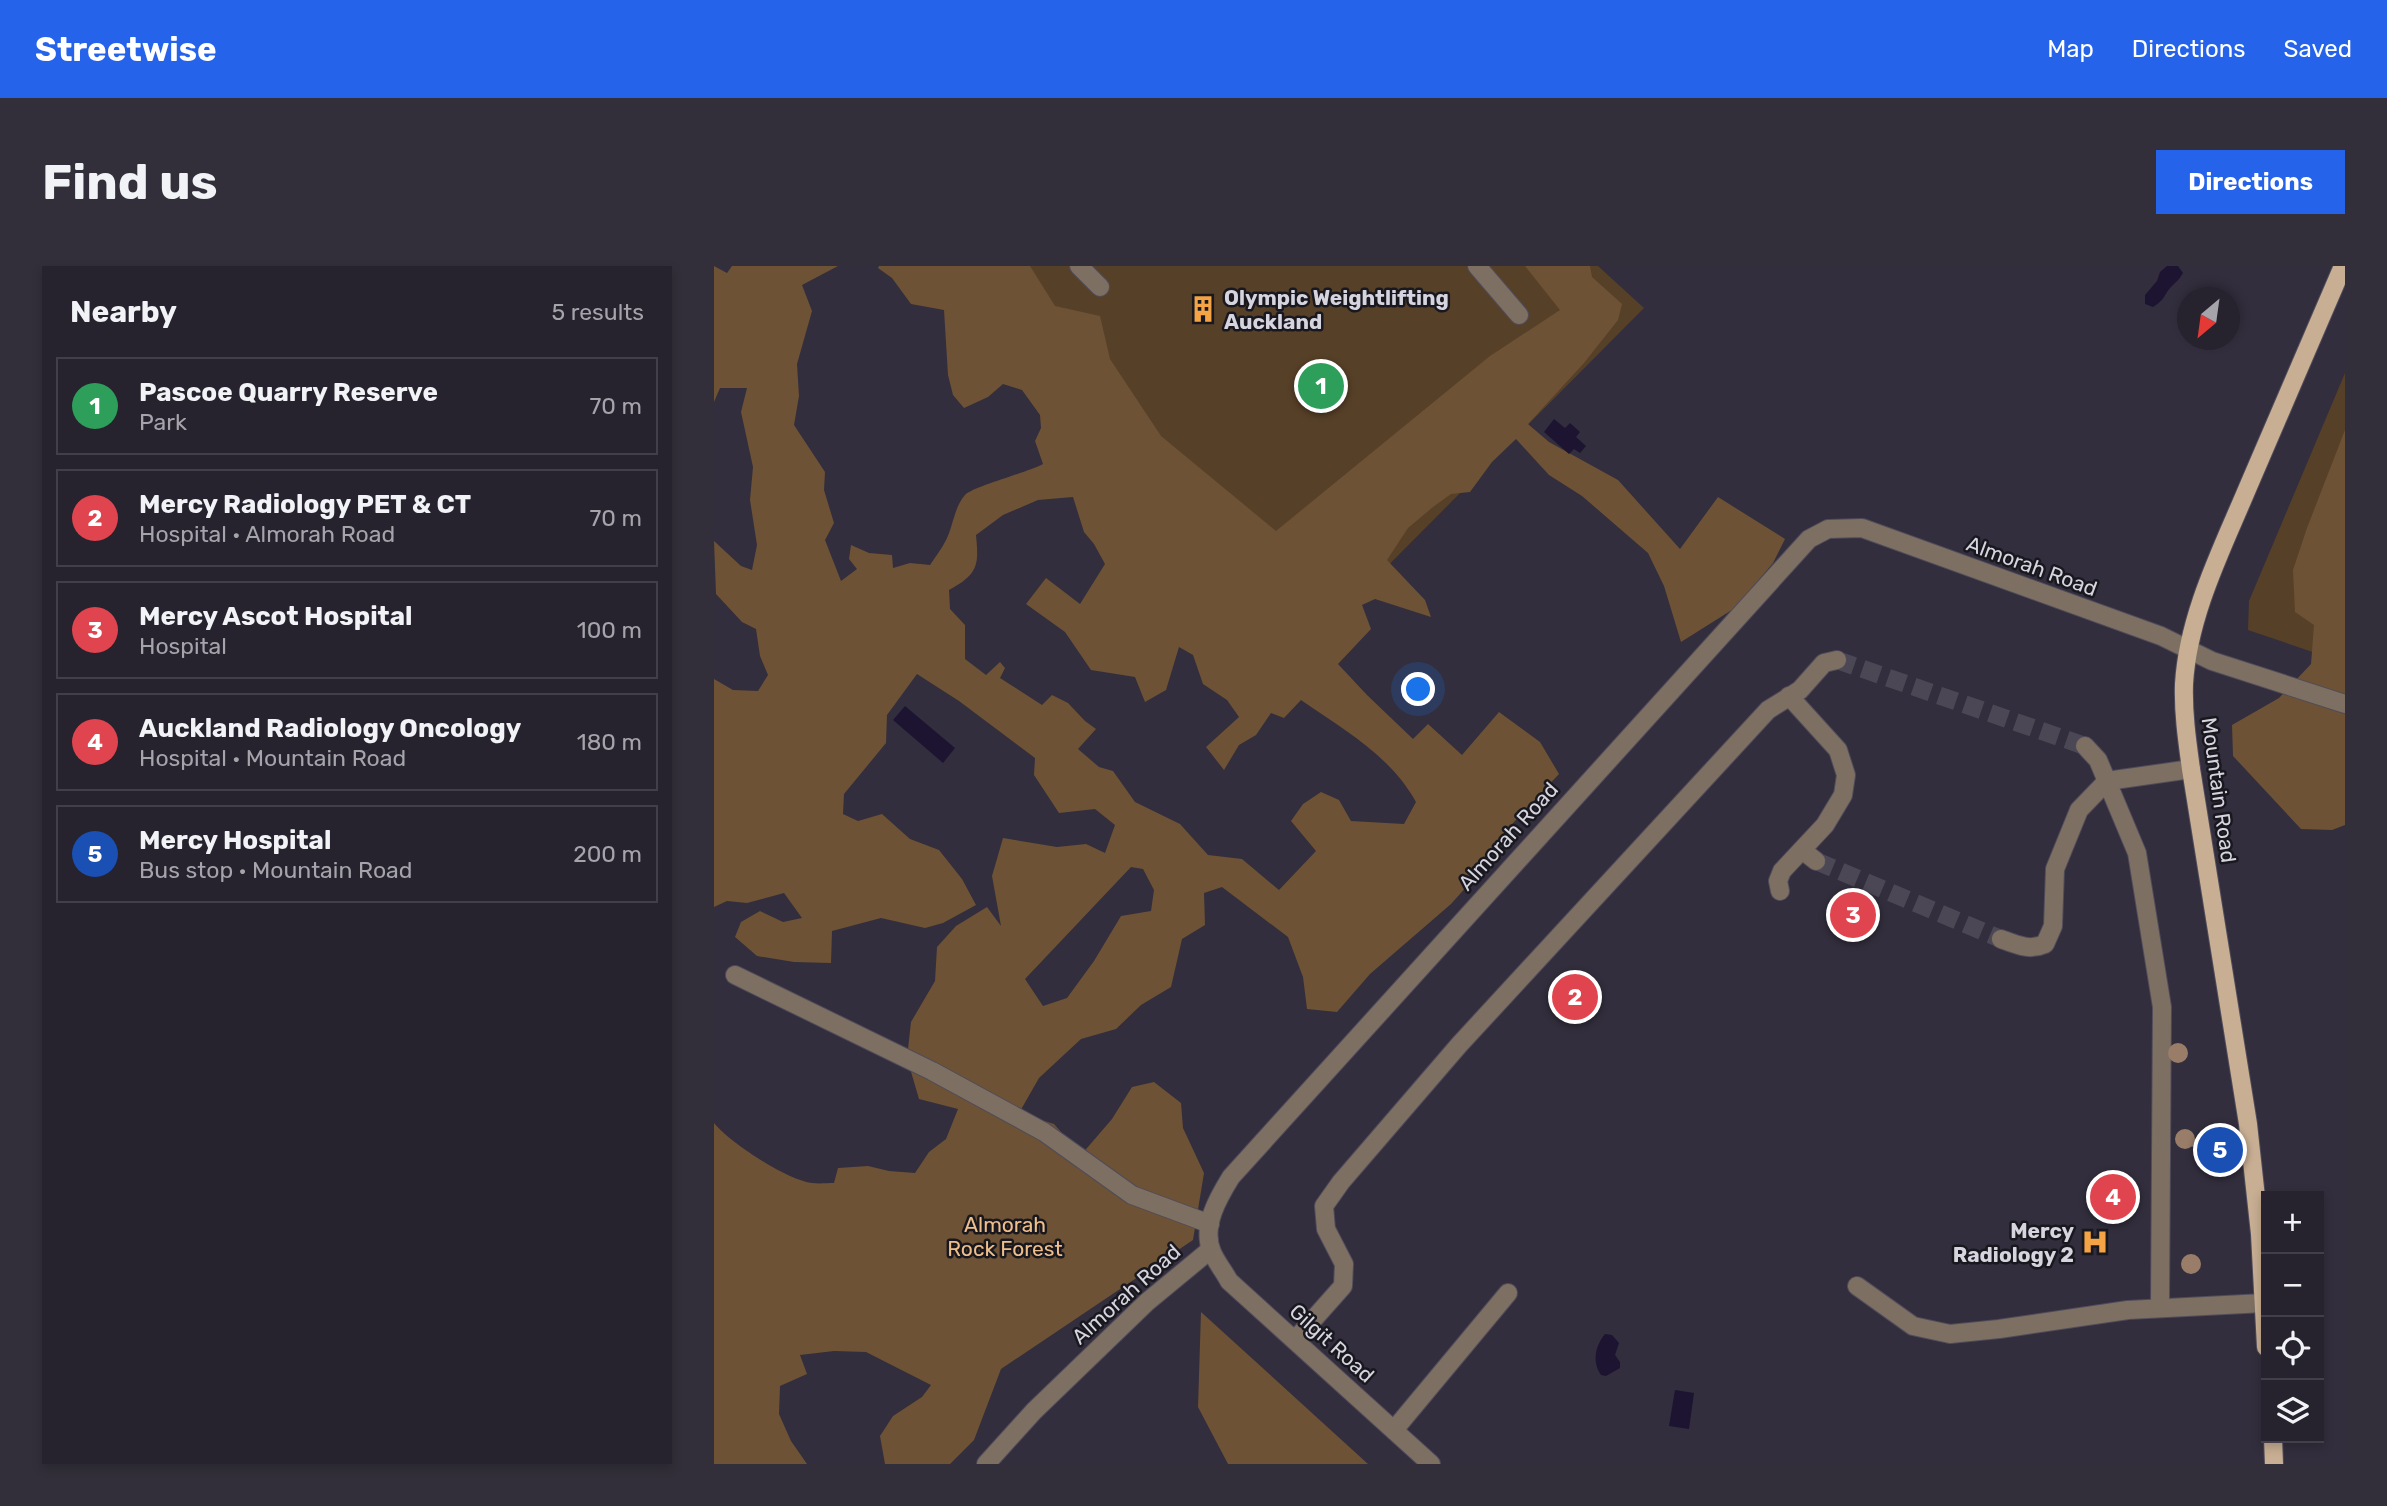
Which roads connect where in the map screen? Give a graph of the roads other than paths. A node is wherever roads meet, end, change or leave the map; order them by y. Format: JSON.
{"nodes":[{"id":1,"x":1079,"y":266,"type":"edge"},
{"id":2,"x":1477,"y":266,"type":"edge"},
{"id":3,"x":2343,"y":266,"type":"edge"},
{"id":4,"x":1100,"y":287,"type":"dead end"},
{"id":5,"x":1519,"y":314,"type":"dead end"},
{"id":6,"x":2189,"y":650,"type":"junction"},
{"id":7,"x":1837,"y":660,"type":"dead end"},
{"id":8,"x":1789,"y":696,"type":"junction"},
{"id":9,"x":2345,"y":704,"type":"edge"},
{"id":10,"x":2085,"y":746,"type":"tunnel mouth"},
{"id":11,"x":2190,"y":769,"type":"junction"},
{"id":12,"x":2107,"y":781,"type":"junction"},
{"id":13,"x":1780,"y":891,"type":"dead end"},
{"id":14,"x":2001,"y":939,"type":"tunnel mouth"},
{"id":15,"x":735,"y":975,"type":"dead end"},
{"id":16,"x":1210,"y":1224,"type":"junction"},
{"id":17,"x":1210,"y":1250,"type":"junction"},
{"id":18,"x":2261,"y":1257,"type":"edge"},
{"id":19,"x":1857,"y":1286,"type":"dead end"},
{"id":20,"x":1508,"y":1293,"type":"dead end"},
{"id":21,"x":2261,"y":1303,"type":"edge"},
{"id":22,"x":2160,"y":1308,"type":"junction"},
{"id":23,"x":1295,"y":1340,"type":"junction"},
{"id":24,"x":1394,"y":1430,"type":"junction"},
{"id":25,"x":2273,"y":1443,"type":"edge"},
{"id":26,"x":986,"y":1464,"type":"edge"},
{"id":27,"x":1431,"y":1464,"type":"edge"},
{"id":28,"x":2274,"y":1464,"type":"edge"}],
"edges":[{"from":1,"to":4,"type":"street"},
{"from":2,"to":5,"type":"street"},
{"from":3,"to":6,"type":"main road","name":"Mountain Road"},
{"from":6,"to":9,"type":"street","name":"Almorah Road"},
{"from":6,"to":11,"type":"main road","name":"Mountain Road"},
{"from":6,"to":16,"type":"street","name":"Almorah Road"},
{"from":7,"to":8,"type":"street"},
{"from":8,"to":13,"type":"street"},
{"from":8,"to":23,"type":"street"},
{"from":10,"to":12,"type":"street"},
{"from":11,"to":12,"type":"street"},
{"from":11,"to":18,"type":"main road","name":"Mountain Road"},
{"from":12,"to":14,"type":"street"},
{"from":12,"to":22,"type":"street"},
{"from":15,"to":16,"type":"street"},
{"from":16,"to":17,"type":"street","name":"Almorah Road"},
{"from":17,"to":23,"type":"street","name":"Gilgit Road"},
{"from":17,"to":26,"type":"street","name":"Almorah Road"},
{"from":19,"to":22,"type":"street"},
{"from":20,"to":24,"type":"street"},
{"from":21,"to":22,"type":"street"},
{"from":23,"to":24,"type":"street","name":"Gilgit Road"},
{"from":24,"to":27,"type":"street","name":"Gilgit Road"},
{"from":25,"to":28,"type":"main road"}]}
